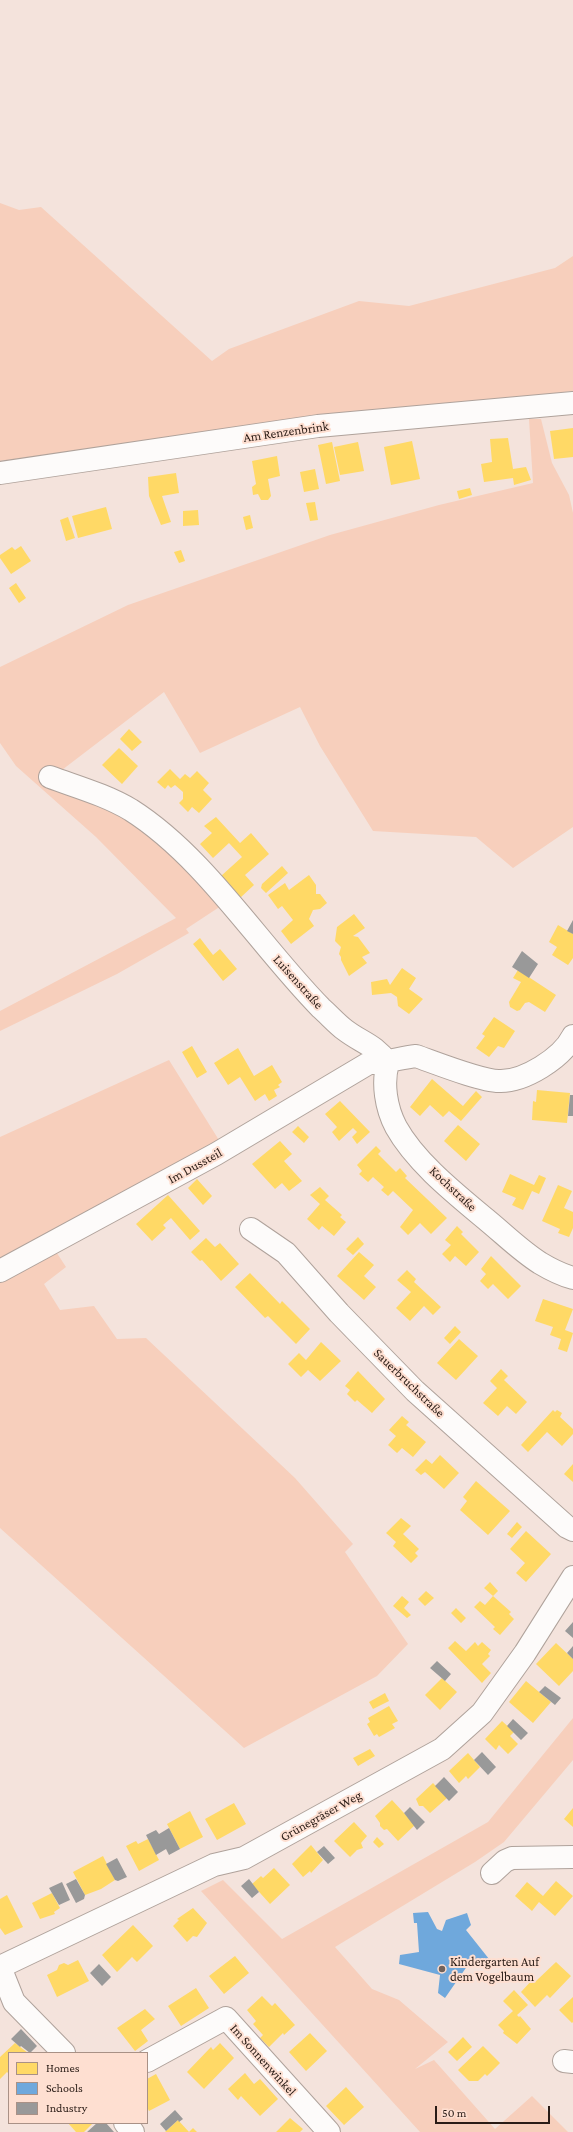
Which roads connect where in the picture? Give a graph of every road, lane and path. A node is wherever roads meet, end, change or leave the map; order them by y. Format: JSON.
{"nodes":[{"id":1,"x":573,"y":403,"type":"edge"},
{"id":2,"x":0,"y":473,"type":"edge"},
{"id":3,"x":50,"y":777,"type":"dead end"},
{"id":4,"x":571,"y":1045,"type":"edge"},
{"id":5,"x":388,"y":1063,"type":"junction"},
{"id":6,"x":251,"y":1229,"type":"dead end"},
{"id":7,"x":0,"y":1271,"type":"edge"},
{"id":8,"x":573,"y":1278,"type":"edge"},
{"id":9,"x":573,"y":1530,"type":"edge"},
{"id":10,"x":573,"y":1578,"type":"edge"},
{"id":11,"x":573,"y":1857,"type":"edge"},
{"id":12,"x":492,"y":1873,"type":"dead end"},
{"id":13,"x":0,"y":1967,"type":"edge"},
{"id":14,"x":7,"y":2008,"type":"edge"},
{"id":15,"x":63,"y":2052,"type":"edge"},
{"id":16,"x":148,"y":2060,"type":"edge"},
{"id":17,"x":126,"y":2124,"type":"edge"},
{"id":18,"x":133,"y":2132,"type":"edge"},
{"id":19,"x":329,"y":2132,"type":"edge"}],
"edges":[{"from":1,"to":2,"type":"street","name":"Am Renzenbrink"},
{"from":3,"to":5,"type":"street","name":"Luisenstraße"},
{"from":4,"to":5,"type":"street"},
{"from":5,"to":7,"type":"street","name":"Im Dussteil"},
{"from":5,"to":8,"type":"street","name":"Kochstraße"},
{"from":6,"to":9,"type":"street","name":"Sauerbruchstraße"},
{"from":10,"to":13,"type":"street","name":"Grünegräser Weg"},
{"from":11,"to":12,"type":"street"},
{"from":13,"to":14,"type":"street"},
{"from":14,"to":15,"type":"street"},
{"from":16,"to":19,"type":"street","name":"Im Sonnenwinkel"},
{"from":17,"to":18,"type":"street"}]}
